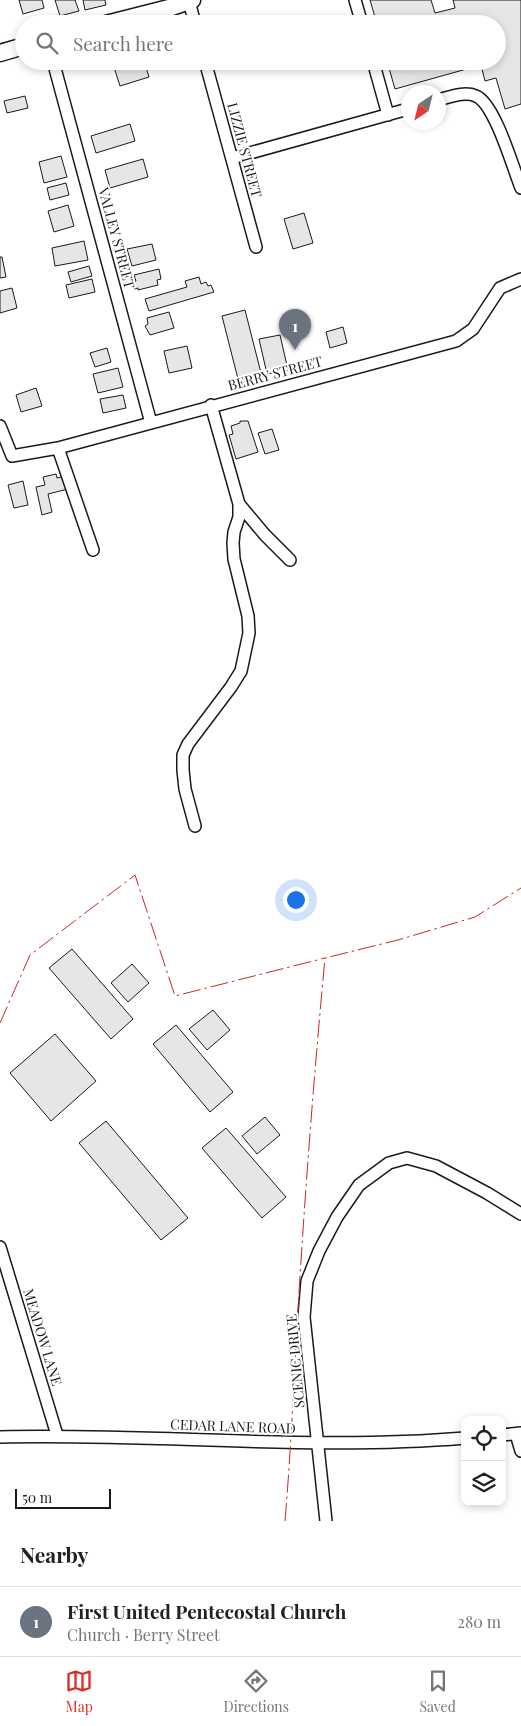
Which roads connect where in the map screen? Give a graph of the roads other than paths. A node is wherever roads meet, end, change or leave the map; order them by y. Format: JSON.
{"nodes":[{"id":1,"x":190,"y":0,"type":"edge"},
{"id":2,"x":356,"y":0,"type":"edge"},
{"id":3,"x":168,"y":4,"type":"edge"},
{"id":4,"x":134,"y":15,"type":"edge"},
{"id":5,"x":193,"y":15,"type":"edge"},
{"id":6,"x":360,"y":15,"type":"edge"},
{"id":7,"x":15,"y":49,"type":"edge"},
{"id":8,"x":0,"y":53,"type":"edge"},
{"id":9,"x":55,"y":70,"type":"edge"},
{"id":10,"x":208,"y":70,"type":"edge"},
{"id":11,"x":376,"y":70,"type":"edge"},
{"id":12,"x":446,"y":98,"type":"edge"},
{"id":13,"x":401,"y":111,"type":"edge"},
{"id":14,"x":388,"y":115,"type":"junction"},
{"id":15,"x":232,"y":158,"type":"junction"},
{"id":16,"x":521,"y":188,"type":"edge"},
{"id":17,"x":256,"y":247,"type":"dead end"},
{"id":18,"x":521,"y":279,"type":"edge"},
{"id":19,"x":211,"y":406,"type":"junction"},
{"id":20,"x":151,"y":423,"type":"junction"},
{"id":21,"x":0,"y":426,"type":"edge"},
{"id":22,"x":58,"y":448,"type":"junction"},
{"id":23,"x":239,"y":504,"type":"junction"},
{"id":24,"x":93,"y":550,"type":"dead end"},
{"id":25,"x":290,"y":560,"type":"dead end"},
{"id":26,"x":195,"y":826,"type":"dead end"},
{"id":27,"x":521,"y":1214,"type":"edge"},
{"id":28,"x":0,"y":1247,"type":"edge"},
{"id":29,"x":519,"y":1434,"type":"edge"},
{"id":30,"x":506,"y":1435,"type":"edge"},
{"id":31,"x":57,"y":1436,"type":"junction"},
{"id":32,"x":0,"y":1437,"type":"edge"},
{"id":33,"x":461,"y":1438,"type":"edge"},
{"id":34,"x":317,"y":1443,"type":"junction"},
{"id":35,"x":521,"y":1451,"type":"edge"},
{"id":36,"x":326,"y":1521,"type":"edge"}],
"edges":[{"from":1,"to":3,"type":"main road"},
{"from":1,"to":5,"type":"street"},
{"from":2,"to":6,"type":"street"},
{"from":3,"to":4,"type":"main road"},
{"from":7,"to":8,"type":"main road"},
{"from":9,"to":20,"type":"street","name":"VALLEY STREET"},
{"from":10,"to":15,"type":"street","name":"LIZZIE STREET"},
{"from":11,"to":14,"type":"street"},
{"from":12,"to":16,"type":"street"},
{"from":13,"to":14,"type":"street"},
{"from":14,"to":15,"type":"street"},
{"from":15,"to":17,"type":"street","name":"LIZZIE STREET"},
{"from":18,"to":19,"type":"street","name":"BERRY STREET"},
{"from":19,"to":20,"type":"street","name":"BERRY STREET"},
{"from":19,"to":23,"type":"street"},
{"from":20,"to":22,"type":"street","name":"BERRY STREET"},
{"from":21,"to":22,"type":"street","name":"BERRY STREET"},
{"from":22,"to":24,"type":"street"},
{"from":23,"to":25,"type":"street"},
{"from":23,"to":26,"type":"street"},
{"from":27,"to":34,"type":"street","name":"SCENIC DRIVE"},
{"from":28,"to":31,"type":"street","name":"MEADOW LANE"},
{"from":29,"to":30,"type":"street"},
{"from":29,"to":35,"type":"street"},
{"from":31,"to":32,"type":"street","name":"CEDAR LANE ROAD"},
{"from":31,"to":34,"type":"street","name":"CEDAR LANE ROAD"},
{"from":33,"to":34,"type":"street","name":"CEDAR LANE ROAD"},
{"from":34,"to":36,"type":"street","name":"SCENIC DRIVE"}]}
